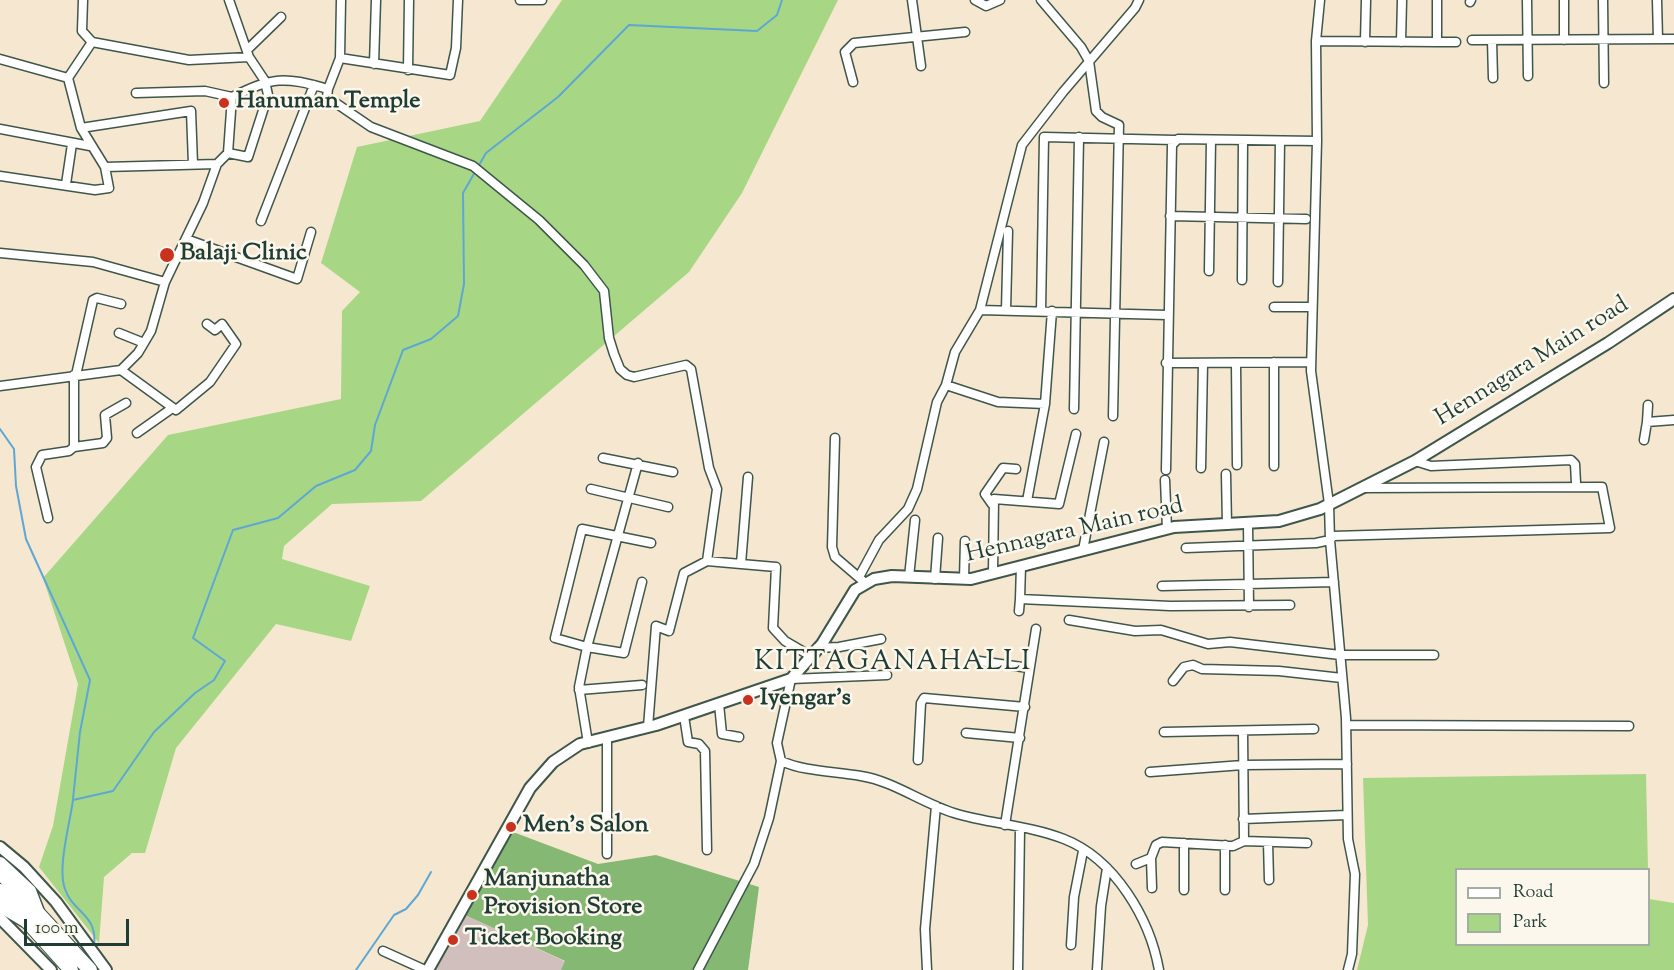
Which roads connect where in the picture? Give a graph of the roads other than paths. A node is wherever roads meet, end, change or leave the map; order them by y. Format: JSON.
{"nodes":[{"id":1,"x":83,"y":0,"type":"edge"},
{"id":2,"x":229,"y":0,"type":"edge"},
{"id":3,"x":341,"y":0,"type":"edge"},
{"id":4,"x":376,"y":0,"type":"edge"},
{"id":5,"x":409,"y":0,"type":"edge"},
{"id":6,"x":458,"y":0,"type":"edge"},
{"id":7,"x":520,"y":0,"type":"edge"},
{"id":8,"x":529,"y":0,"type":"edge"},
{"id":9,"x":542,"y":0,"type":"edge"},
{"id":10,"x":912,"y":0,"type":"edge"},
{"id":11,"x":975,"y":0,"type":"edge"},
{"id":12,"x":1000,"y":0,"type":"edge"},
{"id":13,"x":1041,"y":0,"type":"edge"},
{"id":14,"x":1139,"y":0,"type":"edge"},
{"id":15,"x":1320,"y":0,"type":"edge"},
{"id":16,"x":1366,"y":0,"type":"edge"},
{"id":17,"x":1402,"y":0,"type":"edge"},
{"id":18,"x":1437,"y":0,"type":"edge"},
{"id":19,"x":1527,"y":0,"type":"edge"},
{"id":20,"x":1564,"y":0,"type":"edge"},
{"id":21,"x":1604,"y":0,"type":"edge"},
{"id":22,"x":1657,"y":0,"type":"edge"},
{"id":23,"x":985,"y":3,"type":"edge"},
{"id":24,"x":281,"y":17,"type":"dead end"},
{"id":25,"x":965,"y":32,"type":"dead end"},
{"id":26,"x":917,"y":37,"type":"junction"},
{"id":27,"x":1658,"y":39,"type":"junction"},
{"id":28,"x":1674,"y":39,"type":"edge"},
{"id":29,"x":1472,"y":40,"type":"dead end"},
{"id":30,"x":1492,"y":40,"type":"junction"},
{"id":31,"x":1527,"y":40,"type":"junction"},
{"id":32,"x":1564,"y":40,"type":"junction"},
{"id":33,"x":1604,"y":40,"type":"junction"},
{"id":34,"x":1316,"y":41,"type":"junction"},
{"id":35,"x":92,"y":42,"type":"junction"},
{"id":36,"x":1365,"y":42,"type":"junction"},
{"id":37,"x":1401,"y":42,"type":"junction"},
{"id":38,"x":1437,"y":42,"type":"junction"},
{"id":39,"x":1456,"y":42,"type":"dead end"},
{"id":40,"x":248,"y":54,"type":"junction"},
{"id":41,"x":0,"y":58,"type":"edge"},
{"id":42,"x":340,"y":58,"type":"junction"},
{"id":43,"x":1089,"y":61,"type":"junction"},
{"id":44,"x":374,"y":64,"type":"junction"},
{"id":45,"x":921,"y":66,"type":"dead end"},
{"id":46,"x":408,"y":70,"type":"junction"},
{"id":47,"x":1528,"y":76,"type":"dead end"},
{"id":48,"x":68,"y":78,"type":"junction"},
{"id":49,"x":1493,"y":78,"type":"dead end"},
{"id":50,"x":265,"y":81,"type":"junction"},
{"id":51,"x":853,"y":82,"type":"dead end"},
{"id":52,"x":1604,"y":83,"type":"dead end"},
{"id":53,"x":314,"y":85,"type":"junction"},
{"id":54,"x":328,"y":89,"type":"junction"},
{"id":55,"x":136,"y":93,"type":"dead end"},
{"id":56,"x":232,"y":98,"type":"junction"},
{"id":57,"x":81,"y":128,"type":"junction"},
{"id":58,"x":0,"y":129,"type":"edge"},
{"id":59,"x":1079,"y":136,"type":"junction"},
{"id":60,"x":1120,"y":139,"type":"junction"},
{"id":61,"x":1175,"y":140,"type":"junction"},
{"id":62,"x":1210,"y":140,"type":"junction"},
{"id":63,"x":1243,"y":140,"type":"junction"},
{"id":64,"x":1280,"y":141,"type":"junction"},
{"id":65,"x":1317,"y":141,"type":"junction"},
{"id":66,"x":72,"y":144,"type":"junction"},
{"id":67,"x":90,"y":146,"type":"junction"},
{"id":68,"x":228,"y":153,"type":"junction"},
{"id":69,"x":193,"y":164,"type":"junction"},
{"id":70,"x":217,"y":164,"type":"junction"},
{"id":71,"x":105,"y":167,"type":"junction"},
{"id":72,"x":0,"y":176,"type":"edge"},
{"id":73,"x":66,"y":184,"type":"junction"},
{"id":74,"x":1170,"y":216,"type":"junction"},
{"id":75,"x":1210,"y":218,"type":"junction"},
{"id":76,"x":1242,"y":218,"type":"junction"},
{"id":77,"x":1279,"y":219,"type":"junction"},
{"id":78,"x":1306,"y":219,"type":"dead end"},
{"id":79,"x":261,"y":221,"type":"dead end"},
{"id":80,"x":1008,"y":231,"type":"dead end"},
{"id":81,"x":310,"y":232,"type":"dead end"},
{"id":82,"x":186,"y":239,"type":"junction"},
{"id":83,"x":0,"y":253,"type":"edge"},
{"id":84,"x":1209,"y":271,"type":"dead end"},
{"id":85,"x":1242,"y":280,"type":"dead end"},
{"id":86,"x":165,"y":282,"type":"junction"},
{"id":87,"x":1278,"y":282,"type":"dead end"},
{"id":88,"x":1674,"y":299,"type":"edge"},
{"id":89,"x":121,"y":304,"type":"dead end"},
{"id":90,"x":1274,"y":306,"type":"dead end"},
{"id":91,"x":1312,"y":308,"type":"junction"},
{"id":92,"x":980,"y":310,"type":"junction"},
{"id":93,"x":1006,"y":310,"type":"junction"},
{"id":94,"x":1041,"y":311,"type":"junction"},
{"id":95,"x":1052,"y":311,"type":"junction"},
{"id":96,"x":1076,"y":313,"type":"junction"},
{"id":97,"x":1115,"y":314,"type":"junction"},
{"id":98,"x":1167,"y":315,"type":"junction"},
{"id":99,"x":207,"y":324,"type":"dead end"},
{"id":100,"x":119,"y":333,"type":"dead end"},
{"id":101,"x":144,"y":343,"type":"junction"},
{"id":102,"x":1274,"y":362,"type":"junction"},
{"id":103,"x":1311,"y":362,"type":"junction"},
{"id":104,"x":1166,"y":363,"type":"junction"},
{"id":105,"x":1203,"y":363,"type":"junction"},
{"id":106,"x":1236,"y":363,"type":"junction"},
{"id":107,"x":121,"y":370,"type":"junction"},
{"id":108,"x":75,"y":375,"type":"junction"},
{"id":109,"x":946,"y":385,"type":"junction"},
{"id":110,"x":0,"y":386,"type":"edge"},
{"id":111,"x":126,"y":403,"type":"dead end"},
{"id":112,"x":1045,"y":404,"type":"junction"},
{"id":113,"x":1648,"y":405,"type":"dead end"},
{"id":114,"x":171,"y":409,"type":"junction"},
{"id":115,"x":1074,"y":410,"type":"dead end"},
{"id":116,"x":1113,"y":416,"type":"dead end"},
{"id":117,"x":1674,"y":420,"type":"edge"},
{"id":118,"x":1647,"y":422,"type":"junction"},
{"id":119,"x":137,"y":433,"type":"dead end"},
{"id":120,"x":1076,"y":434,"type":"dead end"},
{"id":121,"x":835,"y":438,"type":"dead end"},
{"id":122,"x":1644,"y":440,"type":"dead end"},
{"id":123,"x":1104,"y":442,"type":"dead end"},
{"id":124,"x":74,"y":447,"type":"junction"},
{"id":125,"x":603,"y":458,"type":"dead end"},
{"id":126,"x":1414,"y":461,"type":"junction"},
{"id":127,"x":638,"y":463,"type":"junction"},
{"id":128,"x":1237,"y":465,"type":"dead end"},
{"id":129,"x":1274,"y":466,"type":"dead end"},
{"id":130,"x":1201,"y":468,"type":"dead end"},
{"id":131,"x":1016,"y":469,"type":"dead end"},
{"id":132,"x":1166,"y":470,"type":"dead end"},
{"id":133,"x":673,"y":472,"type":"dead end"},
{"id":134,"x":1226,"y":474,"type":"dead end"},
{"id":135,"x":748,"y":477,"type":"dead end"},
{"id":136,"x":1166,"y":480,"type":"dead end"},
{"id":137,"x":1576,"y":483,"type":"dead end"},
{"id":138,"x":1362,"y":488,"type":"junction"},
{"id":139,"x":591,"y":489,"type":"dead end"},
{"id":140,"x":629,"y":499,"type":"junction"},
{"id":141,"x":1027,"y":501,"type":"junction"},
{"id":142,"x":992,"y":504,"type":"junction"},
{"id":143,"x":1329,"y":504,"type":"junction"},
{"id":144,"x":668,"y":507,"type":"dead end"},
{"id":145,"x":48,"y":518,"type":"dead end"},
{"id":146,"x":915,"y":520,"type":"dead end"},
{"id":147,"x":1248,"y":524,"type":"junction"},
{"id":148,"x":1227,"y":525,"type":"junction"},
{"id":149,"x":1167,"y":529,"type":"junction"},
{"id":150,"x":618,"y":536,"type":"junction"},
{"id":151,"x":938,"y":538,"type":"dead end"},
{"id":152,"x":1330,"y":540,"type":"junction"},
{"id":153,"x":965,"y":542,"type":"dead end"},
{"id":154,"x":651,"y":543,"type":"dead end"},
{"id":155,"x":1249,"y":547,"type":"junction"},
{"id":156,"x":1186,"y":548,"type":"dead end"},
{"id":157,"x":1083,"y":550,"type":"junction"},
{"id":158,"x":707,"y":561,"type":"junction"},
{"id":159,"x":741,"y":564,"type":"junction"},
{"id":160,"x":1021,"y":566,"type":"junction"},
{"id":161,"x":993,"y":572,"type":"junction"},
{"id":162,"x":909,"y":577,"type":"junction"},
{"id":163,"x":935,"y":579,"type":"junction"},
{"id":164,"x":964,"y":579,"type":"junction"},
{"id":165,"x":862,"y":580,"type":"junction"},
{"id":166,"x":642,"y":582,"type":"dead end"},
{"id":167,"x":1334,"y":582,"type":"junction"},
{"id":168,"x":1249,"y":584,"type":"junction"},
{"id":169,"x":1162,"y":586,"type":"dead end"},
{"id":170,"x":1020,"y":599,"type":"junction"},
{"id":171,"x":1290,"y":605,"type":"dead end"},
{"id":172,"x":1249,"y":607,"type":"junction"},
{"id":173,"x":1019,"y":611,"type":"dead end"},
{"id":174,"x":1069,"y":620,"type":"dead end"},
{"id":175,"x":1036,"y":629,"type":"dead end"},
{"id":176,"x":881,"y":639,"type":"dead end"},
{"id":177,"x":587,"y":647,"type":"junction"},
{"id":178,"x":813,"y":652,"type":"junction"},
{"id":179,"x":1340,"y":655,"type":"junction"},
{"id":180,"x":1434,"y":655,"type":"dead end"},
{"id":181,"x":979,"y":661,"type":"dead end"},
{"id":182,"x":1029,"y":668,"type":"junction"},
{"id":183,"x":887,"y":675,"type":"dead end"},
{"id":184,"x":1342,"y":678,"type":"junction"},
{"id":185,"x":791,"y":679,"type":"junction"},
{"id":186,"x":1173,"y":681,"type":"dead end"},
{"id":187,"x":642,"y":685,"type":"dead end"},
{"id":188,"x":579,"y":690,"type":"junction"},
{"id":189,"x":719,"y":704,"type":"junction"},
{"id":190,"x":1025,"y":707,"type":"junction"},
{"id":191,"x":684,"y":716,"type":"junction"},
{"id":192,"x":1347,"y":725,"type":"junction"},
{"id":193,"x":1629,"y":726,"type":"dead end"},
{"id":194,"x":648,"y":727,"type":"junction"},
{"id":195,"x":1314,"y":729,"type":"dead end"},
{"id":196,"x":1243,"y":731,"type":"junction"},
{"id":197,"x":1164,"y":732,"type":"dead end"},
{"id":198,"x":966,"y":733,"type":"dead end"},
{"id":199,"x":739,"y":737,"type":"dead end"},
{"id":200,"x":607,"y":738,"type":"junction"},
{"id":201,"x":1020,"y":738,"type":"junction"},
{"id":202,"x":588,"y":743,"type":"junction"},
{"id":203,"x":918,"y":760,"type":"dead end"},
{"id":204,"x":781,"y":761,"type":"junction"},
{"id":205,"x":1347,"y":764,"type":"junction"},
{"id":206,"x":1243,"y":765,"type":"junction"},
{"id":207,"x":1150,"y":772,"type":"dead end"},
{"id":208,"x":936,"y":806,"type":"junction"},
{"id":209,"x":1347,"y":815,"type":"junction"},
{"id":210,"x":1243,"y":819,"type":"junction"},
{"id":211,"x":1005,"y":825,"type":"junction"},
{"id":212,"x":1020,"y":828,"type":"junction"},
{"id":213,"x":1244,"y":841,"type":"junction"},
{"id":214,"x":1268,"y":842,"type":"junction"},
{"id":215,"x":1184,"y":843,"type":"junction"},
{"id":216,"x":1307,"y":843,"type":"dead end"},
{"id":217,"x":1225,"y":845,"type":"junction"},
{"id":218,"x":0,"y":847,"type":"edge"},
{"id":219,"x":707,"y":850,"type":"dead end"},
{"id":220,"x":1083,"y":851,"type":"junction"},
{"id":221,"x":607,"y":854,"type":"dead end"},
{"id":222,"x":1151,"y":858,"type":"junction"},
{"id":223,"x":0,"y":863,"type":"edge"},
{"id":224,"x":1136,"y":864,"type":"dead end"},
{"id":225,"x":1107,"y":868,"type":"junction"},
{"id":226,"x":0,"y":872,"type":"edge"},
{"id":227,"x":1269,"y":880,"type":"dead end"},
{"id":228,"x":1152,"y":888,"type":"dead end"},
{"id":229,"x":1184,"y":890,"type":"dead end"},
{"id":230,"x":1225,"y":890,"type":"dead end"},
{"id":231,"x":3,"y":899,"type":"edge"},
{"id":232,"x":38,"y":912,"type":"junction"},
{"id":233,"x":0,"y":918,"type":"edge"},
{"id":234,"x":1071,"y":945,"type":"dead end"},
{"id":235,"x":383,"y":951,"type":"dead end"},
{"id":236,"x":90,"y":961,"type":"edge"},
{"id":237,"x":51,"y":970,"type":"edge"},
{"id":238,"x":70,"y":970,"type":"edge"},
{"id":239,"x":106,"y":970,"type":"edge"},
{"id":240,"x":426,"y":970,"type":"edge"},
{"id":241,"x":698,"y":970,"type":"edge"},
{"id":242,"x":927,"y":970,"type":"edge"},
{"id":243,"x":1018,"y":970,"type":"edge"},
{"id":244,"x":1097,"y":970,"type":"edge"},
{"id":245,"x":1160,"y":970,"type":"edge"},
{"id":246,"x":1348,"y":970,"type":"edge"}],
"edges":[{"from":1,"to":35,"type":"street"},
{"from":2,"to":40,"type":"street"},
{"from":3,"to":42,"type":"street"},
{"from":4,"to":44,"type":"street"},
{"from":5,"to":46,"type":"street"},
{"from":6,"to":46,"type":"street"},
{"from":7,"to":8,"type":"street"},
{"from":8,"to":9,"type":"street"},
{"from":10,"to":26,"type":"street"},
{"from":11,"to":23,"type":"street"},
{"from":12,"to":23,"type":"street"},
{"from":13,"to":43,"type":"street"},
{"from":14,"to":43,"type":"street"},
{"from":15,"to":34,"type":"street"},
{"from":16,"to":36,"type":"street"},
{"from":17,"to":37,"type":"street"},
{"from":18,"to":38,"type":"street"},
{"from":19,"to":31,"type":"street"},
{"from":20,"to":32,"type":"street"},
{"from":21,"to":33,"type":"street"},
{"from":22,"to":27,"type":"street"},
{"from":24,"to":40,"type":"street"},
{"from":25,"to":26,"type":"street"},
{"from":26,"to":45,"type":"street"},
{"from":26,"to":51,"type":"street"},
{"from":27,"to":28,"type":"street"},
{"from":27,"to":33,"type":"street"},
{"from":29,"to":30,"type":"street"},
{"from":30,"to":31,"type":"street"},
{"from":30,"to":49,"type":"street"},
{"from":31,"to":32,"type":"street"},
{"from":31,"to":47,"type":"street"},
{"from":32,"to":33,"type":"street"},
{"from":33,"to":52,"type":"street"},
{"from":34,"to":36,"type":"street"},
{"from":34,"to":65,"type":"street"},
{"from":35,"to":40,"type":"street"},
{"from":35,"to":48,"type":"street"},
{"from":36,"to":37,"type":"street"},
{"from":37,"to":38,"type":"street"},
{"from":38,"to":39,"type":"street"},
{"from":40,"to":50,"type":"street"},
{"from":41,"to":48,"type":"street"},
{"from":42,"to":44,"type":"street"},
{"from":42,"to":54,"type":"street"},
{"from":43,"to":60,"type":"street"},
{"from":43,"to":92,"type":"street"},
{"from":44,"to":46,"type":"street"},
{"from":48,"to":57,"type":"street"},
{"from":50,"to":53,"type":"street"},
{"from":50,"to":56,"type":"street"},
{"from":50,"to":68,"type":"street"},
{"from":53,"to":54,"type":"street"},
{"from":53,"to":79,"type":"street"},
{"from":54,"to":158,"type":"street"},
{"from":55,"to":56,"type":"street"},
{"from":56,"to":68,"type":"street"},
{"from":57,"to":67,"type":"street"},
{"from":57,"to":69,"type":"street"},
{"from":58,"to":66,"type":"street"},
{"from":59,"to":60,"type":"street"},
{"from":59,"to":94,"type":"street"},
{"from":59,"to":96,"type":"street"},
{"from":60,"to":61,"type":"street"},
{"from":60,"to":97,"type":"street"},
{"from":61,"to":62,"type":"street"},
{"from":61,"to":74,"type":"street"},
{"from":62,"to":63,"type":"street"},
{"from":62,"to":75,"type":"street"},
{"from":63,"to":64,"type":"street"},
{"from":63,"to":76,"type":"street"},
{"from":64,"to":65,"type":"street"},
{"from":64,"to":77,"type":"street"},
{"from":65,"to":91,"type":"street"},
{"from":66,"to":67,"type":"street"},
{"from":66,"to":73,"type":"street"},
{"from":67,"to":71,"type":"street"},
{"from":68,"to":70,"type":"street"},
{"from":69,"to":70,"type":"street"},
{"from":69,"to":71,"type":"street"},
{"from":70,"to":82,"type":"street"},
{"from":71,"to":73,"type":"street"},
{"from":72,"to":73,"type":"street"},
{"from":74,"to":75,"type":"street"},
{"from":74,"to":98,"type":"street"},
{"from":75,"to":76,"type":"street"},
{"from":75,"to":84,"type":"street"},
{"from":76,"to":77,"type":"street"},
{"from":76,"to":85,"type":"street"},
{"from":77,"to":78,"type":"street"},
{"from":77,"to":87,"type":"street"},
{"from":80,"to":93,"type":"street"},
{"from":81,"to":82,"type":"street"},
{"from":82,"to":86,"type":"street"},
{"from":83,"to":86,"type":"street"},
{"from":86,"to":101,"type":"street"},
{"from":88,"to":126,"type":"street","name":"Hennagara Main road"},
{"from":89,"to":108,"type":"street"},
{"from":90,"to":91,"type":"street"},
{"from":91,"to":103,"type":"street"},
{"from":92,"to":93,"type":"street"},
{"from":92,"to":109,"type":"street"},
{"from":93,"to":94,"type":"street"},
{"from":94,"to":95,"type":"street"},
{"from":95,"to":96,"type":"street"},
{"from":95,"to":112,"type":"street"},
{"from":96,"to":97,"type":"street"},
{"from":96,"to":115,"type":"street"},
{"from":97,"to":98,"type":"street"},
{"from":97,"to":116,"type":"street"},
{"from":98,"to":104,"type":"street"},
{"from":99,"to":114,"type":"street"},
{"from":100,"to":101,"type":"street"},
{"from":101,"to":107,"type":"street"},
{"from":102,"to":103,"type":"street"},
{"from":102,"to":106,"type":"street"},
{"from":102,"to":129,"type":"street"},
{"from":103,"to":143,"type":"street"},
{"from":104,"to":105,"type":"street"},
{"from":104,"to":132,"type":"street"},
{"from":105,"to":106,"type":"street"},
{"from":105,"to":130,"type":"street"},
{"from":106,"to":128,"type":"street"},
{"from":107,"to":108,"type":"street"},
{"from":107,"to":114,"type":"street"},
{"from":108,"to":110,"type":"street"},
{"from":108,"to":124,"type":"street"},
{"from":109,"to":112,"type":"street"},
{"from":109,"to":165,"type":"street"},
{"from":111,"to":124,"type":"street"},
{"from":112,"to":141,"type":"street"},
{"from":113,"to":118,"type":"street"},
{"from":114,"to":119,"type":"street"},
{"from":117,"to":118,"type":"street"},
{"from":118,"to":122,"type":"street"},
{"from":120,"to":141,"type":"street"},
{"from":121,"to":165,"type":"street"},
{"from":123,"to":157,"type":"street"},
{"from":124,"to":145,"type":"street"},
{"from":125,"to":127,"type":"street"},
{"from":126,"to":137,"type":"street"},
{"from":126,"to":138,"type":"street","name":"Hennagara Main road"},
{"from":127,"to":133,"type":"street"},
{"from":127,"to":140,"type":"street"},
{"from":131,"to":142,"type":"street"},
{"from":134,"to":148,"type":"street"},
{"from":135,"to":159,"type":"street"},
{"from":136,"to":149,"type":"street"},
{"from":138,"to":143,"type":"street","name":"Hennagara Main road"},
{"from":138,"to":152,"type":"street"},
{"from":139,"to":140,"type":"street"},
{"from":140,"to":144,"type":"street"},
{"from":140,"to":150,"type":"street"},
{"from":141,"to":142,"type":"street"},
{"from":142,"to":161,"type":"street"},
{"from":143,"to":147,"type":"street","name":"Hennagara Main road"},
{"from":143,"to":152,"type":"street"},
{"from":146,"to":162,"type":"street"},
{"from":147,"to":148,"type":"street","name":"Hennagara Main road"},
{"from":147,"to":155,"type":"street"},
{"from":148,"to":149,"type":"street","name":"Hennagara Main road"},
{"from":149,"to":157,"type":"street","name":"Hennagara Main road"},
{"from":150,"to":154,"type":"street"},
{"from":150,"to":177,"type":"street"},
{"from":150,"to":177,"type":"street"},
{"from":151,"to":163,"type":"street"},
{"from":152,"to":155,"type":"street"},
{"from":152,"to":167,"type":"street"},
{"from":153,"to":164,"type":"street"},
{"from":155,"to":156,"type":"street"},
{"from":155,"to":168,"type":"street"},
{"from":157,"to":160,"type":"street","name":"Hennagara Main road"},
{"from":158,"to":159,"type":"street"},
{"from":158,"to":194,"type":"street"},
{"from":159,"to":178,"type":"street"},
{"from":160,"to":161,"type":"street","name":"Hennagara Main road"},
{"from":160,"to":170,"type":"street"},
{"from":161,"to":164,"type":"street","name":"Hennagara Main road"},
{"from":162,"to":163,"type":"street","name":"Hennagara Main road"},
{"from":162,"to":165,"type":"street","name":"Hennagara Main road"},
{"from":163,"to":164,"type":"street","name":"Hennagara Main road"},
{"from":165,"to":178,"type":"street"},
{"from":166,"to":177,"type":"street"},
{"from":167,"to":168,"type":"street"},
{"from":167,"to":179,"type":"street"},
{"from":168,"to":169,"type":"street"},
{"from":168,"to":172,"type":"street"},
{"from":170,"to":172,"type":"street"},
{"from":170,"to":173,"type":"street"},
{"from":171,"to":172,"type":"street"},
{"from":174,"to":179,"type":"street"},
{"from":175,"to":182,"type":"street"},
{"from":176,"to":178,"type":"street"},
{"from":177,"to":188,"type":"street"},
{"from":178,"to":185,"type":"street"},
{"from":179,"to":180,"type":"street"},
{"from":179,"to":184,"type":"street"},
{"from":181,"to":182,"type":"street"},
{"from":182,"to":190,"type":"street"},
{"from":183,"to":185,"type":"street"},
{"from":184,"to":186,"type":"street"},
{"from":184,"to":192,"type":"street"},
{"from":185,"to":189,"type":"street"},
{"from":185,"to":204,"type":"street"},
{"from":187,"to":188,"type":"street"},
{"from":188,"to":202,"type":"street"},
{"from":189,"to":191,"type":"street"},
{"from":189,"to":199,"type":"street"},
{"from":190,"to":201,"type":"street"},
{"from":190,"to":203,"type":"street"},
{"from":191,"to":194,"type":"street"},
{"from":191,"to":219,"type":"street"},
{"from":192,"to":193,"type":"street"},
{"from":192,"to":205,"type":"street"},
{"from":194,"to":200,"type":"street"},
{"from":195,"to":196,"type":"street"},
{"from":196,"to":197,"type":"street"},
{"from":196,"to":206,"type":"street"},
{"from":198,"to":201,"type":"street"},
{"from":200,"to":202,"type":"street"},
{"from":200,"to":221,"type":"street"},
{"from":201,"to":211,"type":"street"},
{"from":202,"to":240,"type":"street"},
{"from":204,"to":208,"type":"street"},
{"from":204,"to":241,"type":"street"},
{"from":205,"to":206,"type":"street"},
{"from":205,"to":209,"type":"street"},
{"from":206,"to":207,"type":"street"},
{"from":206,"to":210,"type":"street"},
{"from":208,"to":211,"type":"street"},
{"from":208,"to":242,"type":"street"},
{"from":209,"to":210,"type":"street"},
{"from":209,"to":246,"type":"street"},
{"from":210,"to":213,"type":"street"},
{"from":211,"to":212,"type":"street"},
{"from":212,"to":220,"type":"street"},
{"from":212,"to":243,"type":"street"},
{"from":213,"to":214,"type":"street"},
{"from":213,"to":217,"type":"street"},
{"from":214,"to":216,"type":"street"},
{"from":214,"to":227,"type":"street"},
{"from":215,"to":217,"type":"street"},
{"from":215,"to":222,"type":"street"},
{"from":215,"to":229,"type":"street"},
{"from":217,"to":230,"type":"street"},
{"from":218,"to":236,"type":"street"},
{"from":220,"to":225,"type":"street"},
{"from":220,"to":234,"type":"street"},
{"from":222,"to":224,"type":"street"},
{"from":222,"to":228,"type":"street"},
{"from":223,"to":232,"type":"main road"},
{"from":225,"to":244,"type":"street"},
{"from":225,"to":245,"type":"street"},
{"from":226,"to":232,"type":"highway"},
{"from":231,"to":238,"type":"highway"},
{"from":232,"to":236,"type":"highway"},
{"from":233,"to":237,"type":"street"},
{"from":235,"to":240,"type":"street"},
{"from":236,"to":239,"type":"street"}]}
